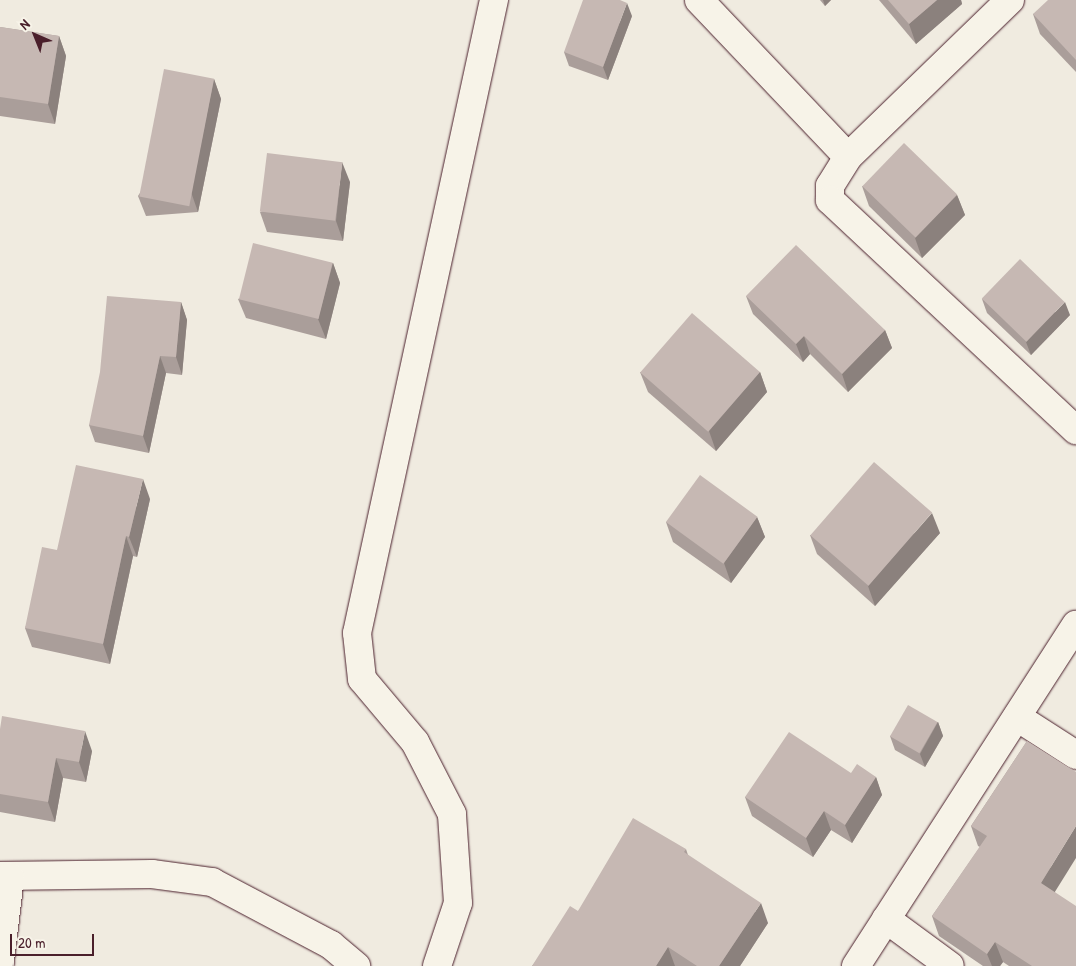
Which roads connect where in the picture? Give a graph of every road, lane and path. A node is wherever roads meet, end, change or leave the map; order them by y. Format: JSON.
{"nodes":[{"id":1,"x":494,"y":0,"type":"edge"},
{"id":2,"x":699,"y":0,"type":"edge"},
{"id":3,"x":1010,"y":0,"type":"edge"},
{"id":4,"x":848,"y":157,"type":"junction"},
{"id":5,"x":1076,"y":430,"type":"edge"},
{"id":6,"x":1076,"y":625,"type":"edge"},
{"id":7,"x":1017,"y":717,"type":"junction"},
{"id":8,"x":1076,"y":755,"type":"edge"},
{"id":9,"x":5,"y":877,"type":"edge"},
{"id":10,"x":886,"y":920,"type":"junction"},
{"id":11,"x":0,"y":961,"type":"edge"},
{"id":12,"x":356,"y":966,"type":"edge"},
{"id":13,"x":437,"y":966,"type":"edge"},
{"id":14,"x":856,"y":966,"type":"edge"},
{"id":15,"x":950,"y":966,"type":"edge"}],
"edges":[{"from":1,"to":13,"type":"street"},
{"from":2,"to":4,"type":"street"},
{"from":3,"to":4,"type":"street"},
{"from":4,"to":5,"type":"street"},
{"from":6,"to":7,"type":"street"},
{"from":7,"to":8,"type":"street"},
{"from":7,"to":10,"type":"street"},
{"from":9,"to":11,"type":"street"},
{"from":9,"to":12,"type":"street"},
{"from":10,"to":14,"type":"street"},
{"from":10,"to":15,"type":"street"}]}
